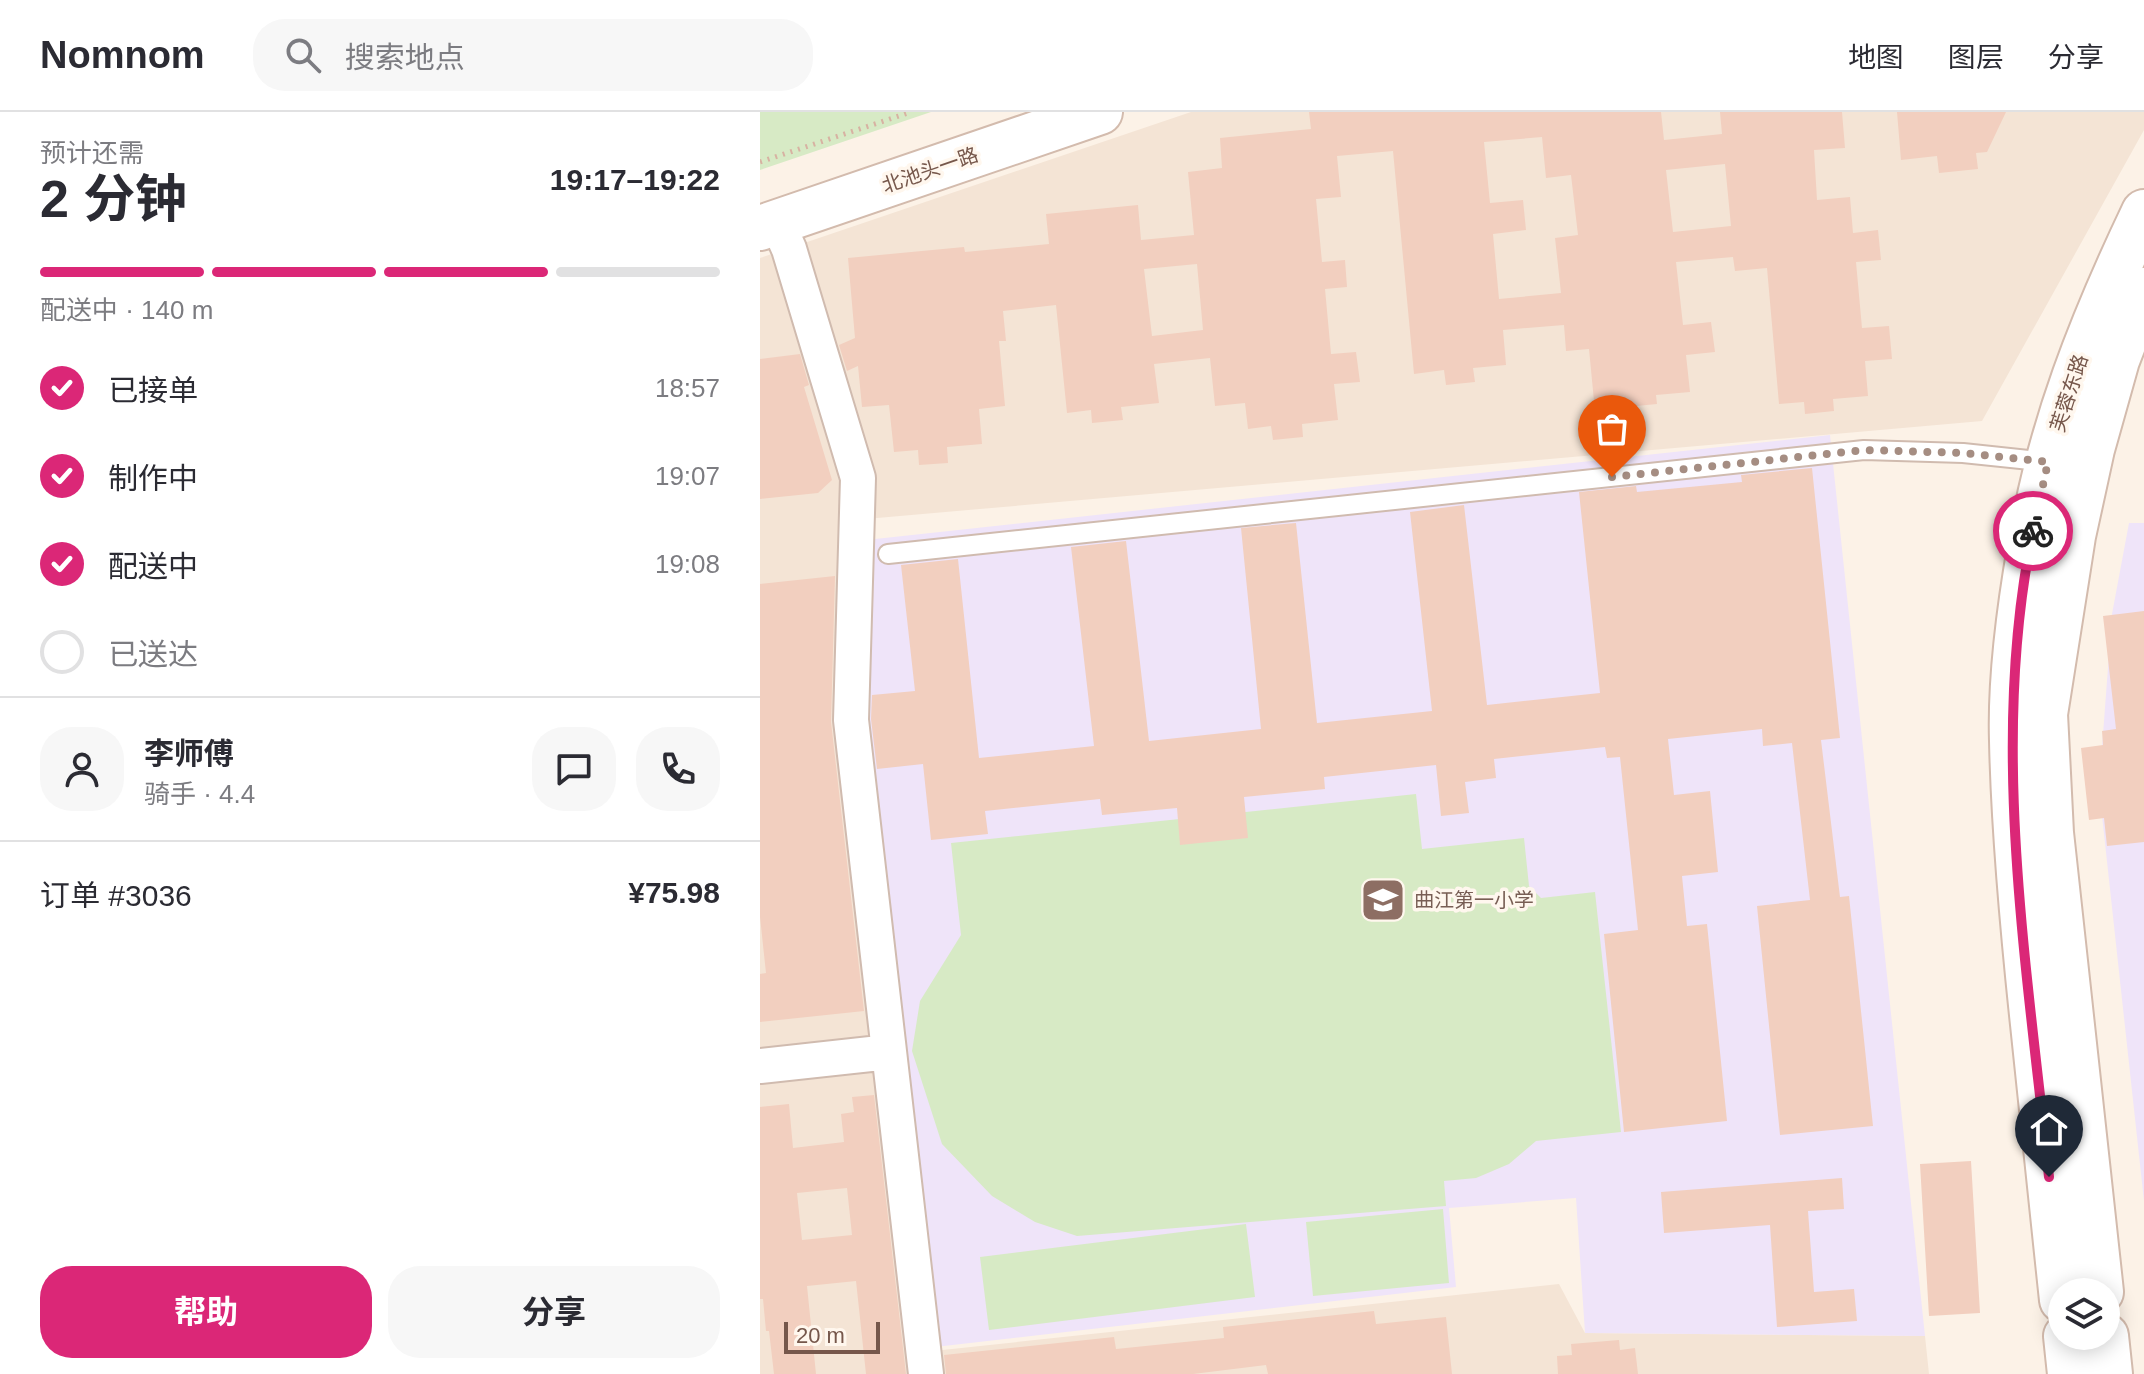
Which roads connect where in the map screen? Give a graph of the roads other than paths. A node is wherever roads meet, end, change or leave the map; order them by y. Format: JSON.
{"nodes":[{"id":1,"x":1100,"y":112,"type":"edge"},
{"id":2,"x":2144,"y":212,"type":"edge"},
{"id":3,"x":769,"y":225,"type":"edge"},
{"id":4,"x":2144,"y":290,"type":"edge"},
{"id":5,"x":2048,"y":462,"type":"junction"},
{"id":6,"x":888,"y":554,"type":"dead end"},
{"id":7,"x":889,"y":1052,"type":"junction"},
{"id":8,"x":760,"y":1066,"type":"edge"},
{"id":9,"x":2060,"y":1278,"type":"edge"},
{"id":10,"x":2099,"y":1278,"type":"edge"},
{"id":11,"x":2067,"y":1350,"type":"edge"},
{"id":12,"x":2107,"y":1350,"type":"edge"},
{"id":13,"x":926,"y":1374,"type":"edge"},
{"id":14,"x":2070,"y":1374,"type":"edge"},
{"id":15,"x":2110,"y":1374,"type":"edge"}],
"edges":[{"from":1,"to":3,"type":"main road","name":"北池头一路"},
{"from":2,"to":5,"type":"main road","name":"芙蓉东路"},
{"from":3,"to":7,"type":"street"},
{"from":4,"to":10,"type":"main road","name":"芙蓉东路"},
{"from":5,"to":6,"type":"lane"},
{"from":5,"to":9,"type":"main road","name":"芙蓉东路"},
{"from":7,"to":8,"type":"street"},
{"from":7,"to":13,"type":"street"},
{"from":11,"to":14,"type":"main road"},
{"from":12,"to":15,"type":"main road"}]}
